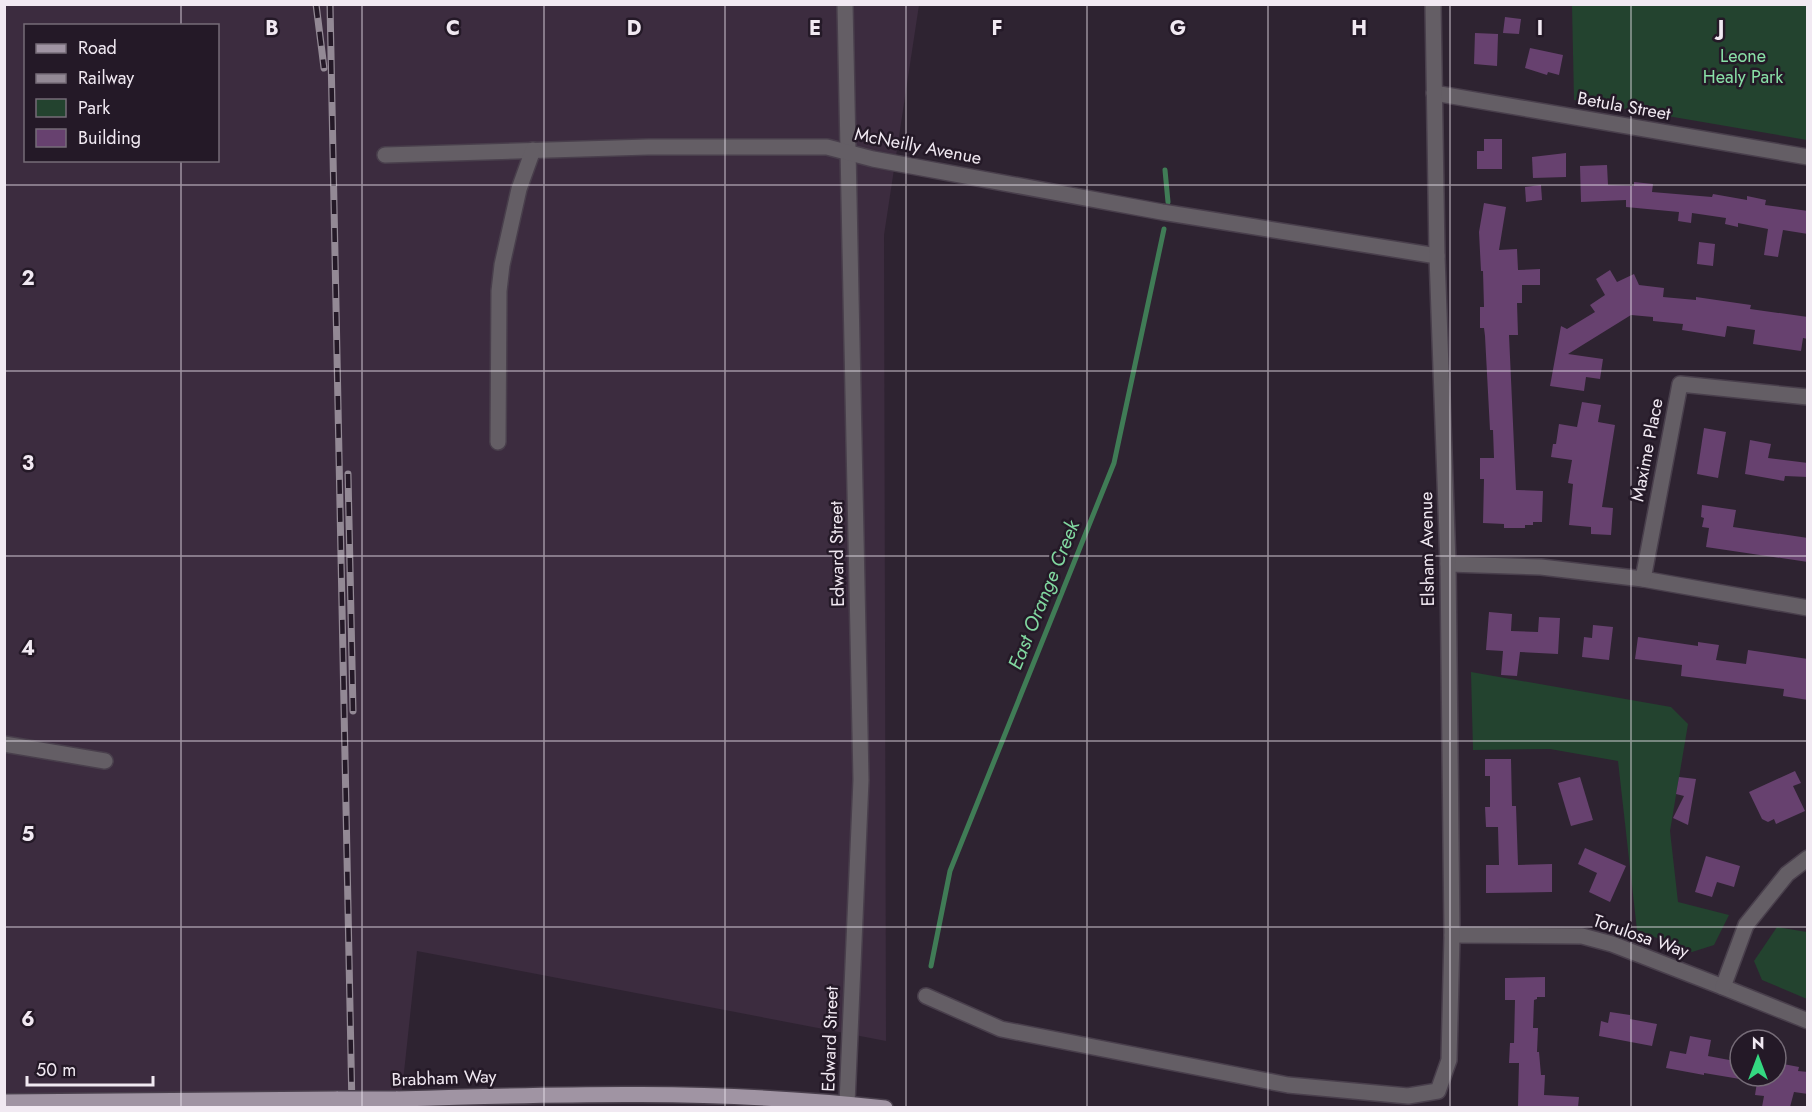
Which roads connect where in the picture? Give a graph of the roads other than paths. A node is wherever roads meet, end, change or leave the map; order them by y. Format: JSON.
{"nodes":[{"id":1,"x":845,"y":4,"type":"edge"},
{"id":2,"x":1433,"y":4,"type":"edge"},
{"id":3,"x":1434,"y":93,"type":"junction"},
{"id":4,"x":533,"y":150,"type":"junction"},
{"id":5,"x":848,"y":152,"type":"junction"},
{"id":6,"x":385,"y":155,"type":"dead end"},
{"id":7,"x":1808,"y":157,"type":"edge"},
{"id":8,"x":1437,"y":256,"type":"junction"},
{"id":9,"x":1808,"y":397,"type":"edge"},
{"id":10,"x":498,"y":442,"type":"dead end"},
{"id":11,"x":1448,"y":564,"type":"junction"},
{"id":12,"x":1643,"y":579,"type":"junction"},
{"id":13,"x":1808,"y":608,"type":"edge"},
{"id":14,"x":4,"y":744,"type":"edge"},
{"id":15,"x":105,"y":761,"type":"dead end"},
{"id":16,"x":1808,"y":858,"type":"edge"},
{"id":17,"x":1452,"y":935,"type":"junction"},
{"id":18,"x":1723,"y":987,"type":"junction"},
{"id":19,"x":926,"y":996,"type":"dead end"},
{"id":20,"x":1808,"y":1021,"type":"edge"},
{"id":21,"x":4,"y":1102,"type":"edge"},
{"id":22,"x":847,"y":1103,"type":"junction"},
{"id":23,"x":885,"y":1107,"type":"edge"}],
"edges":[{"from":1,"to":5,"type":"street","name":"Edward Street"},
{"from":2,"to":3,"type":"street","name":"Elsham Avenue"},
{"from":3,"to":7,"type":"street","name":"Betula Street"},
{"from":3,"to":8,"type":"street","name":"Elsham Avenue"},
{"from":4,"to":5,"type":"street","name":"McNeilly Avenue"},
{"from":4,"to":6,"type":"street","name":"McNeilly Avenue"},
{"from":4,"to":10,"type":"street"},
{"from":5,"to":8,"type":"street","name":"McNeilly Avenue"},
{"from":5,"to":22,"type":"street","name":"Edward Street"},
{"from":8,"to":11,"type":"street","name":"Elsham Avenue"},
{"from":9,"to":12,"type":"street","name":"Maxime Place"},
{"from":11,"to":12,"type":"street"},
{"from":11,"to":17,"type":"street","name":"Elsham Avenue"},
{"from":12,"to":13,"type":"street"},
{"from":14,"to":15,"type":"street"},
{"from":16,"to":18,"type":"street"},
{"from":17,"to":18,"type":"street","name":"Torulosa Way"},
{"from":17,"to":19,"type":"street","name":"Elsham Avenue"},
{"from":18,"to":20,"type":"street","name":"Torulosa Way"},
{"from":21,"to":22,"type":"main road","name":"Brabham Way","bridge":true},
{"from":22,"to":23,"type":"main road","name":"Brabham Way"}]}
